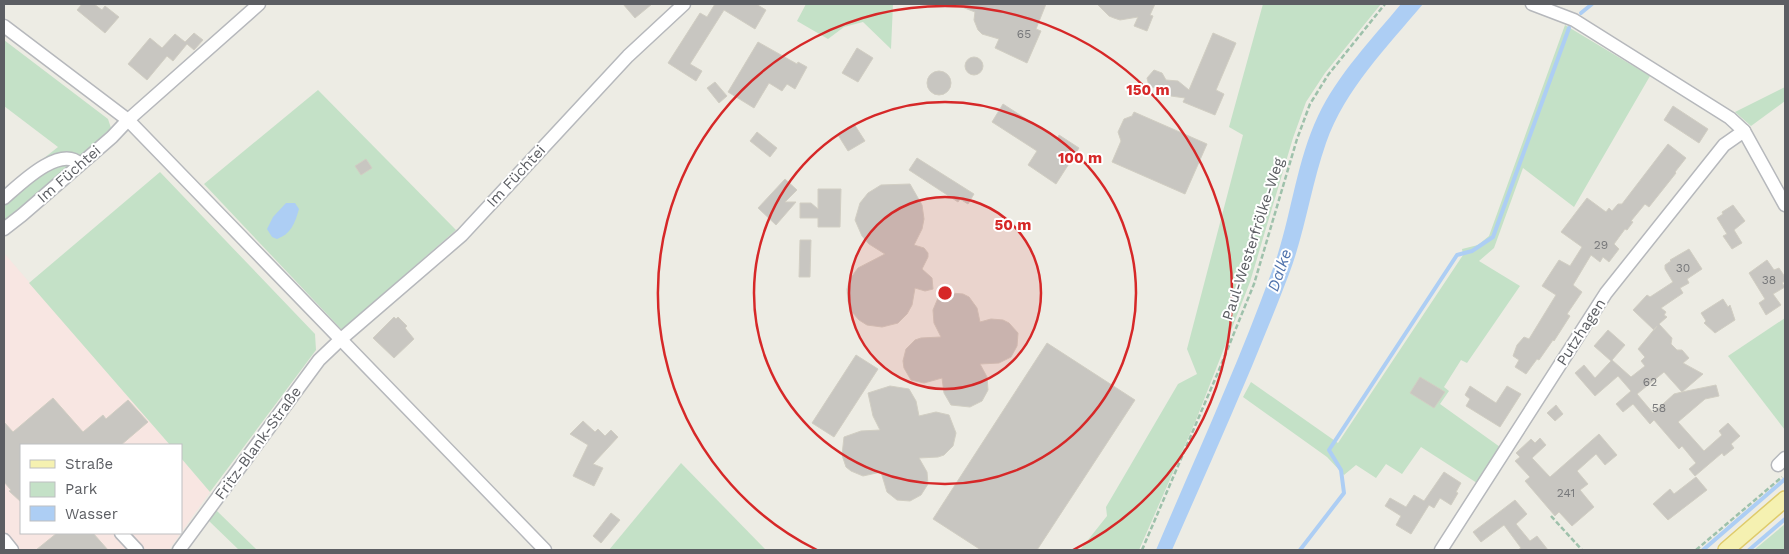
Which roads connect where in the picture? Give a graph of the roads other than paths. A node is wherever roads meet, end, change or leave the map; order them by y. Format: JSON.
{"nodes":[{"id":1,"x":259,"y":4,"type":"edge"},
{"id":2,"x":684,"y":4,"type":"edge"},
{"id":3,"x":1532,"y":4,"type":"edge"},
{"id":4,"x":4,"y":26,"type":"edge"},
{"id":5,"x":128,"y":120,"type":"junction"},
{"id":6,"x":1744,"y":131,"type":"junction"},
{"id":7,"x":80,"y":164,"type":"junction"},
{"id":8,"x":4,"y":198,"type":"edge"},
{"id":9,"x":1785,"y":205,"type":"edge"},
{"id":10,"x":6,"y":227,"type":"edge"},
{"id":11,"x":340,"y":340,"type":"junction"},
{"id":12,"x":1785,"y":499,"type":"edge"},
{"id":13,"x":122,"y":534,"type":"edge"},
{"id":14,"x":4,"y":540,"type":"edge"},
{"id":15,"x":12,"y":550,"type":"edge"},
{"id":16,"x":137,"y":550,"type":"edge"},
{"id":17,"x":180,"y":550,"type":"edge"},
{"id":18,"x":545,"y":550,"type":"edge"},
{"id":19,"x":1441,"y":550,"type":"edge"},
{"id":20,"x":1726,"y":550,"type":"edge"}],
"edges":[{"from":1,"to":5,"type":"street","name":"Im Füchtei"},
{"from":2,"to":11,"type":"street","name":"Im Füchtei"},
{"from":3,"to":6,"type":"street"},
{"from":4,"to":5,"type":"street"},
{"from":5,"to":7,"type":"street","name":"Im Füchtei"},
{"from":5,"to":11,"type":"street"},
{"from":6,"to":9,"type":"street"},
{"from":6,"to":19,"type":"street","name":"Putzhagen"},
{"from":7,"to":8,"type":"street"},
{"from":7,"to":10,"type":"street","name":"Im Füchtei"},
{"from":11,"to":17,"type":"street","name":"Fritz-Blank-Straße"},
{"from":11,"to":18,"type":"street"},
{"from":12,"to":20,"type":"main road"},
{"from":13,"to":16,"type":"street"},
{"from":14,"to":15,"type":"street"}]}
